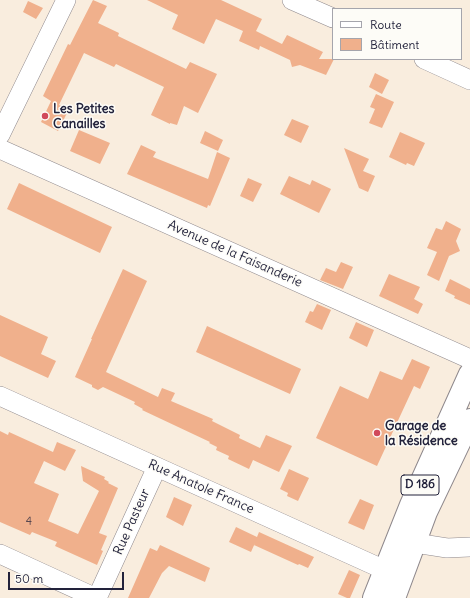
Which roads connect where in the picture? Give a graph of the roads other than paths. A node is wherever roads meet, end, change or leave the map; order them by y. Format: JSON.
{"nodes":[{"id":1,"x":292,"y":0,"type":"edge"},
{"id":2,"x":61,"y":1,"type":"edge"},
{"id":3,"x":332,"y":18,"type":"edge"},
{"id":4,"x":426,"y":60,"type":"edge"},
{"id":5,"x":470,"y":80,"type":"edge"},
{"id":6,"x":0,"y":135,"type":"edge"},
{"id":7,"x":0,"y":149,"type":"edge"},
{"id":8,"x":470,"y":360,"type":"edge"},
{"id":9,"x":470,"y":374,"type":"edge"},
{"id":10,"x":0,"y":396,"type":"edge"},
{"id":11,"x":470,"y":420,"type":"edge"},
{"id":12,"x":157,"y":467,"type":"junction"},
{"id":13,"x":407,"y":539,"type":"junction"},
{"id":14,"x":470,"y":547,"type":"edge"},
{"id":15,"x":0,"y":554,"type":"edge"},
{"id":16,"x":393,"y":573,"type":"junction"},
{"id":17,"x":96,"y":598,"type":"edge"},
{"id":18,"x":374,"y":598,"type":"edge"},
{"id":19,"x":394,"y":598,"type":"edge"}],
"edges":[{"from":1,"to":3,"type":"street"},
{"from":2,"to":6,"type":"street"},
{"from":4,"to":5,"type":"street"},
{"from":7,"to":8,"type":"street","name":"Avenue de la Faisanderie"},
{"from":9,"to":13,"type":"main road","number":"D 186"},
{"from":10,"to":12,"type":"street","name":"Rue Anatole France"},
{"from":11,"to":13,"type":"main road","number":"D 186"},
{"from":12,"to":16,"type":"street","name":"Rue Anatole France"},
{"from":12,"to":17,"type":"street","name":"Rue Pasteur"},
{"from":13,"to":14,"type":"street"},
{"from":13,"to":16,"type":"main road","number":"D 186"},
{"from":15,"to":17,"type":"street"},
{"from":16,"to":18,"type":"main road","number":"D 186"},
{"from":16,"to":19,"type":"main road","number":"D 186"}]}
